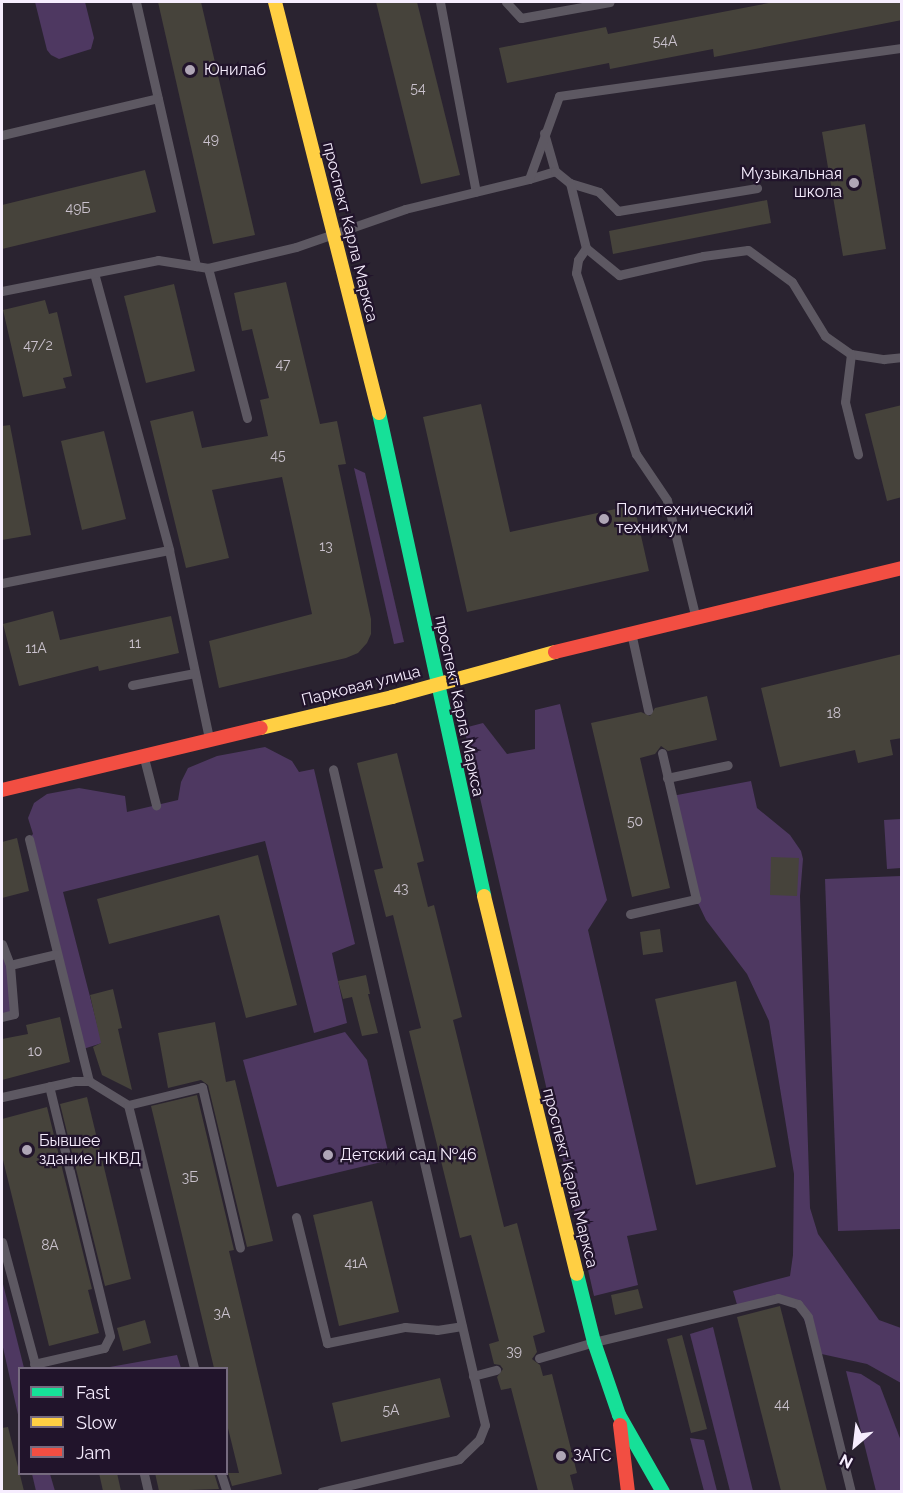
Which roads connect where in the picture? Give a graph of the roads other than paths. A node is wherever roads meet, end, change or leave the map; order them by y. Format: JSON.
{"nodes":[{"id":1,"x":136,"y":2,"type":"edge"},
{"id":2,"x":275,"y":2,"type":"edge"},
{"id":3,"x":440,"y":2,"type":"edge"},
{"id":4,"x":506,"y":2,"type":"edge"},
{"id":5,"x":610,"y":2,"type":"edge"},
{"id":6,"x":902,"y":48,"type":"edge"},
{"id":7,"x":158,"y":98,"type":"junction"},
{"id":8,"x":544,"y":133,"type":"junction"},
{"id":9,"x":2,"y":135,"type":"edge"},
{"id":10,"x":555,"y":171,"type":"junction"},
{"id":11,"x":530,"y":179,"type":"junction"},
{"id":12,"x":570,"y":183,"type":"junction"},
{"id":13,"x":757,"y":188,"type":"dead end"},
{"id":14,"x":476,"y":192,"type":"junction"},
{"id":15,"x":333,"y":233,"type":"junction"},
{"id":16,"x":586,"y":248,"type":"junction"},
{"id":17,"x":196,"y":266,"type":"junction"},
{"id":18,"x":208,"y":268,"type":"junction"},
{"id":19,"x":94,"y":273,"type":"junction"},
{"id":20,"x":2,"y":291,"type":"edge"},
{"id":21,"x":851,"y":354,"type":"junction"},
{"id":22,"x":902,"y":357,"type":"edge"},
{"id":23,"x":247,"y":418,"type":"dead end"},
{"id":24,"x":858,"y":454,"type":"dead end"},
{"id":25,"x":169,"y":550,"type":"junction"},
{"id":26,"x":902,"y":568,"type":"edge"},
{"id":27,"x":2,"y":583,"type":"edge"},
{"id":28,"x":696,"y":619,"type":"junction"},
{"id":29,"x":631,"y":635,"type":"junction"},
{"id":30,"x":195,"y":673,"type":"junction"},
{"id":31,"x":437,"y":684,"type":"junction"},
{"id":32,"x":132,"y":685,"type":"dead end"},
{"id":33,"x":648,"y":710,"type":"dead end"},
{"id":34,"x":209,"y":740,"type":"junction"},
{"id":35,"x":662,"y":753,"type":"dead end"},
{"id":36,"x":144,"y":755,"type":"junction"},
{"id":37,"x":728,"y":765,"type":"dead end"},
{"id":38,"x":333,"y":769,"type":"dead end"},
{"id":39,"x":667,"y":778,"type":"junction"},
{"id":40,"x":2,"y":790,"type":"edge"},
{"id":41,"x":156,"y":805,"type":"dead end"},
{"id":42,"x":29,"y":839,"type":"dead end"},
{"id":43,"x":630,"y":914,"type":"dead end"},
{"id":44,"x":2,"y":944,"type":"edge"},
{"id":45,"x":56,"y":954,"type":"junction"},
{"id":46,"x":10,"y":965,"type":"junction"},
{"id":47,"x":2,"y":1017,"type":"edge"},
{"id":48,"x":89,"y":1081,"type":"junction"},
{"id":49,"x":49,"y":1086,"type":"junction"},
{"id":50,"x":2,"y":1097,"type":"edge"},
{"id":51,"x":128,"y":1105,"type":"junction"},
{"id":52,"x":296,"y":1217,"type":"dead end"},
{"id":53,"x":2,"y":1242,"type":"edge"},
{"id":54,"x":240,"y":1248,"type":"dead end"},
{"id":55,"x":462,"y":1326,"type":"junction"},
{"id":56,"x":594,"y":1342,"type":"junction"},
{"id":57,"x":539,"y":1358,"type":"dead end"},
{"id":58,"x":35,"y":1366,"type":"edge"},
{"id":59,"x":194,"y":1367,"type":"edge"},
{"id":60,"x":496,"y":1370,"type":"dead end"},
{"id":61,"x":473,"y":1376,"type":"junction"},
{"id":62,"x":619,"y":1415,"type":"junction"},
{"id":63,"x":144,"y":1475,"type":"edge"},
{"id":64,"x":222,"y":1475,"type":"edge"},
{"id":65,"x":148,"y":1491,"type":"edge"},
{"id":66,"x":227,"y":1491,"type":"edge"},
{"id":67,"x":321,"y":1491,"type":"edge"},
{"id":68,"x":628,"y":1491,"type":"edge"},
{"id":69,"x":663,"y":1491,"type":"edge"},
{"id":70,"x":851,"y":1491,"type":"edge"}],
"edges":[{"from":1,"to":7,"type":"lane"},
{"from":2,"to":15,"type":"street","name":"проспект Карла Маркса"},
{"from":3,"to":14,"type":"lane"},
{"from":4,"to":5,"type":"lane"},
{"from":6,"to":8,"type":"lane"},
{"from":7,"to":9,"type":"lane"},
{"from":7,"to":17,"type":"lane"},
{"from":8,"to":10,"type":"lane"},
{"from":8,"to":11,"type":"lane"},
{"from":10,"to":11,"type":"lane"},
{"from":10,"to":12,"type":"lane"},
{"from":11,"to":14,"type":"lane"},
{"from":12,"to":13,"type":"lane"},
{"from":12,"to":16,"type":"lane"},
{"from":14,"to":15,"type":"lane"},
{"from":15,"to":18,"type":"lane"},
{"from":15,"to":31,"type":"street","name":"проспект Карла Маркса"},
{"from":16,"to":21,"type":"lane"},
{"from":16,"to":28,"type":"lane"},
{"from":17,"to":18,"type":"lane"},
{"from":17,"to":19,"type":"lane"},
{"from":18,"to":23,"type":"lane"},
{"from":19,"to":20,"type":"lane"},
{"from":19,"to":25,"type":"lane"},
{"from":21,"to":22,"type":"lane"},
{"from":21,"to":24,"type":"lane"},
{"from":25,"to":27,"type":"lane"},
{"from":25,"to":30,"type":"lane"},
{"from":26,"to":28,"type":"street","name":"Парковая улица"},
{"from":28,"to":29,"type":"street","name":"Парковая улица"},
{"from":29,"to":31,"type":"street","name":"Парковая улица"},
{"from":29,"to":33,"type":"lane"},
{"from":30,"to":32,"type":"lane"},
{"from":30,"to":34,"type":"lane"},
{"from":31,"to":34,"type":"street","name":"Парковая улица"},
{"from":31,"to":56,"type":"street","name":"проспект Карла Маркса"},
{"from":34,"to":36,"type":"street","name":"Парковая улица"},
{"from":35,"to":39,"type":"lane"},
{"from":36,"to":40,"type":"street","name":"Парковая улица"},
{"from":36,"to":41,"type":"lane"},
{"from":37,"to":39,"type":"lane"},
{"from":38,"to":55,"type":"lane"},
{"from":39,"to":43,"type":"lane"},
{"from":42,"to":45,"type":"lane"},
{"from":44,"to":46,"type":"lane"},
{"from":45,"to":46,"type":"lane"},
{"from":45,"to":48,"type":"lane"},
{"from":46,"to":47,"type":"lane"},
{"from":48,"to":49,"type":"lane"},
{"from":48,"to":51,"type":"lane"},
{"from":49,"to":50,"type":"lane"},
{"from":49,"to":58,"type":"lane"},
{"from":51,"to":54,"type":"lane"},
{"from":51,"to":59,"type":"lane"},
{"from":52,"to":55,"type":"lane"},
{"from":53,"to":58,"type":"lane"},
{"from":55,"to":61,"type":"lane"},
{"from":56,"to":57,"type":"lane"},
{"from":56,"to":62,"type":"street","name":"проспект Карла Маркса"},
{"from":56,"to":70,"type":"lane"},
{"from":60,"to":61,"type":"lane"},
{"from":61,"to":67,"type":"lane"},
{"from":62,"to":68,"type":"street","name":"проспект Карла Маркса"},
{"from":62,"to":69,"type":"street","name":"проспект Карла Маркса"},
{"from":63,"to":65,"type":"lane"},
{"from":64,"to":66,"type":"lane"}]}
